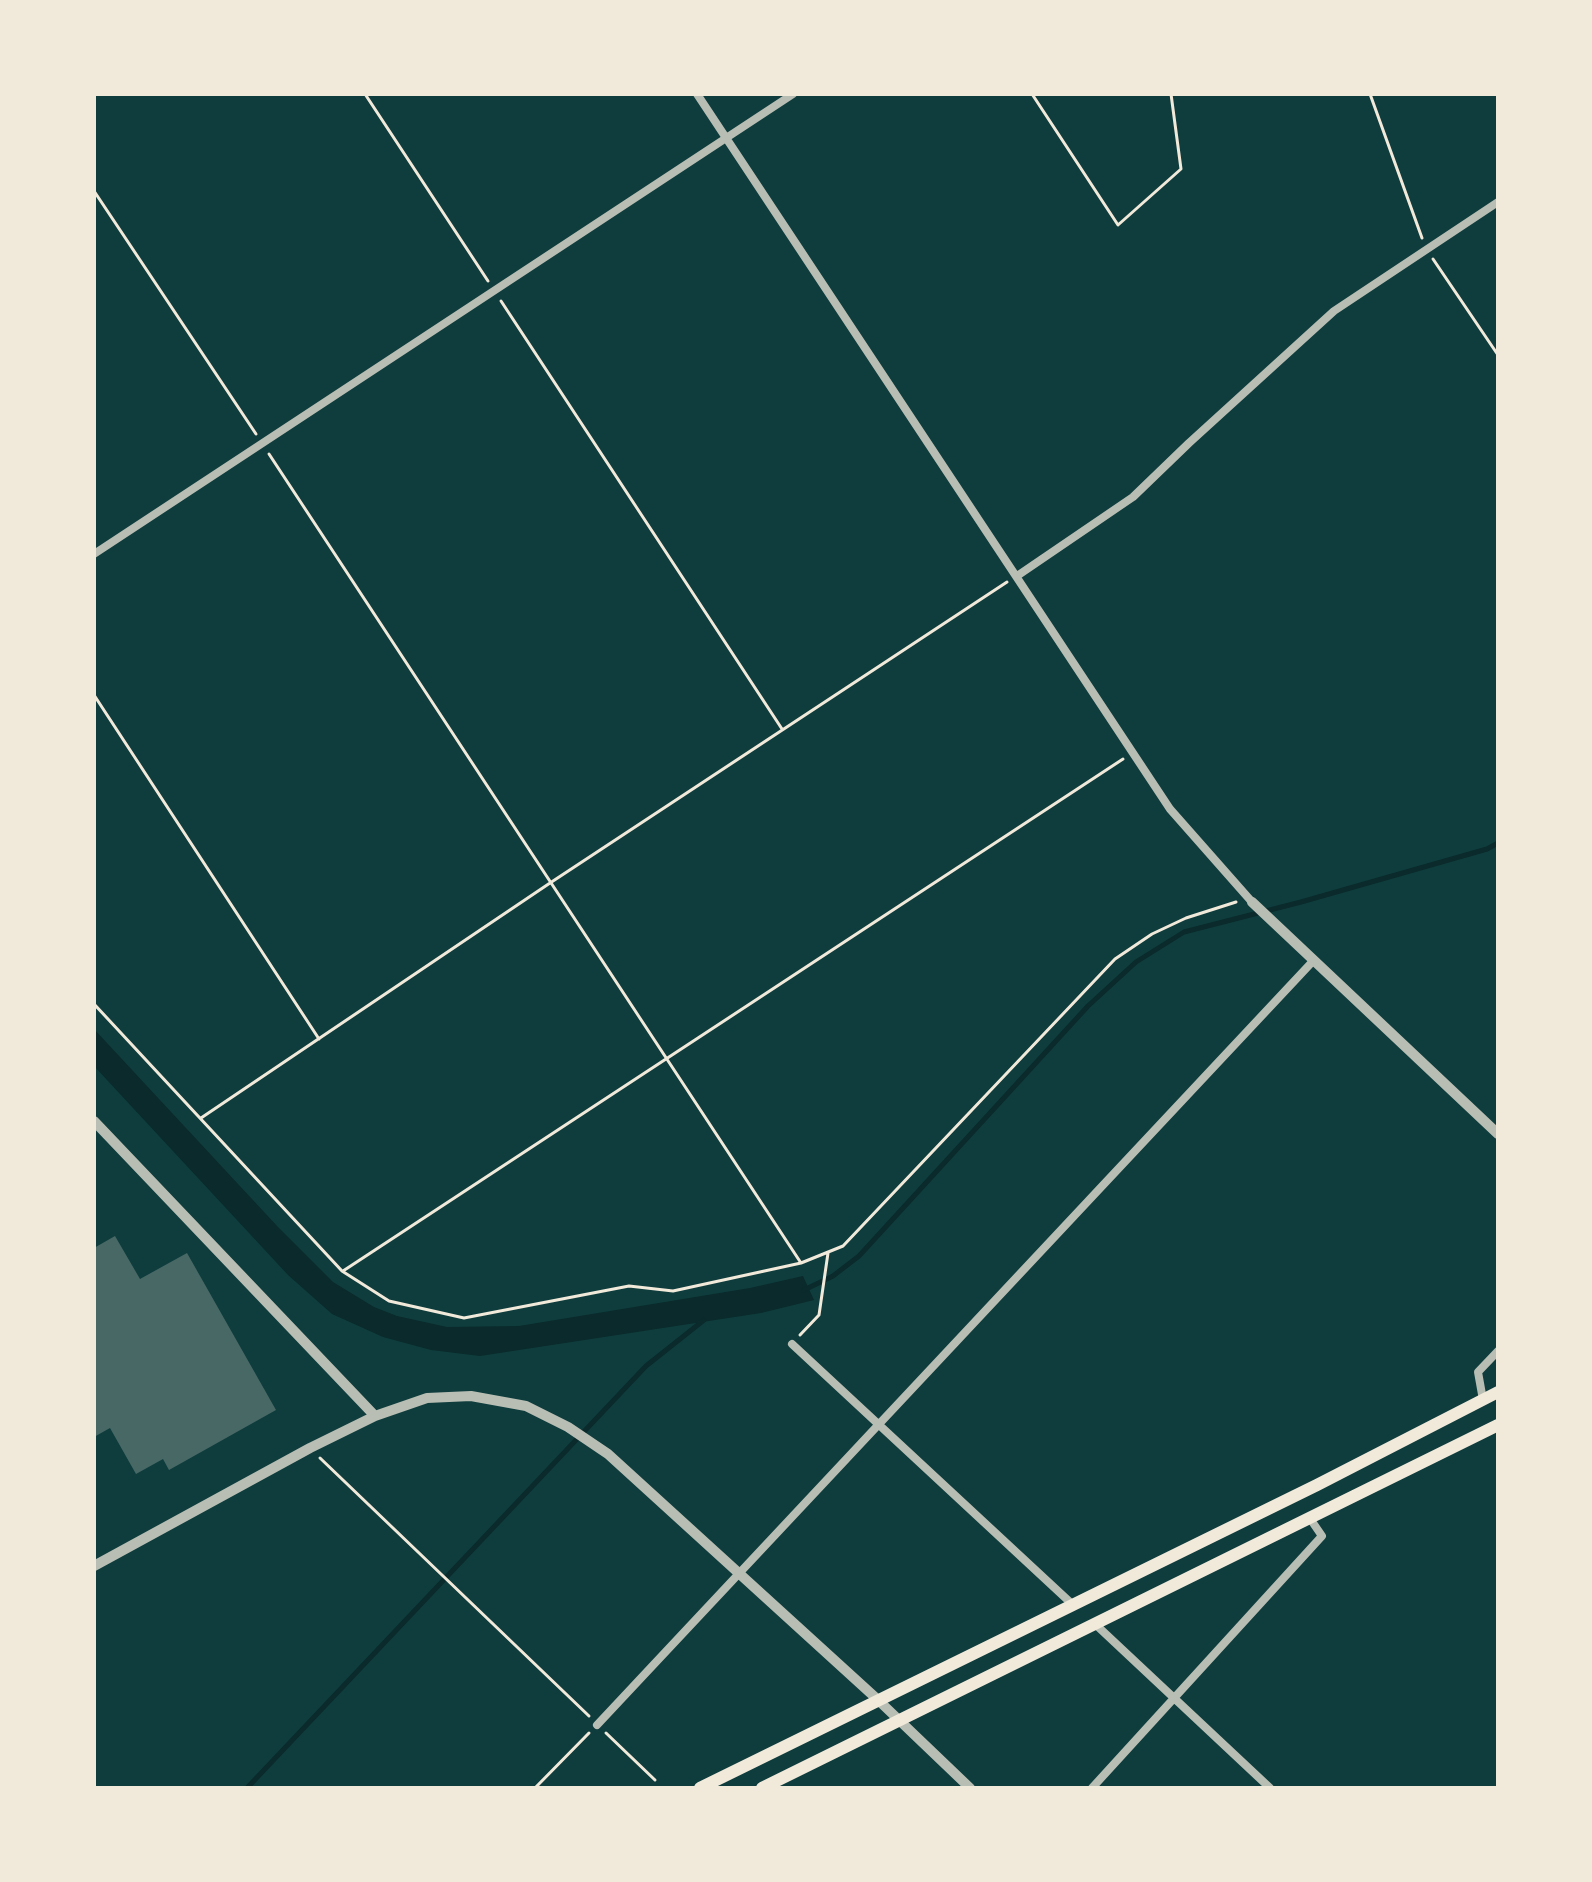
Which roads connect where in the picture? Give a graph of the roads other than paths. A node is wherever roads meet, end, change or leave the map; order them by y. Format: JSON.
{"nodes":[{"id":1,"x":697,"y":94,"type":"edge"},
{"id":2,"x":793,"y":94,"type":"edge"},
{"id":3,"x":726,"y":138,"type":"junction"},
{"id":4,"x":1498,"y":202,"type":"edge"},
{"id":5,"x":94,"y":554,"type":"edge"},
{"id":6,"x":1017,"y":576,"type":"junction"},
{"id":7,"x":1250,"y":900,"type":"joint"},
{"id":8,"x":1314,"y":960,"type":"junction"},
{"id":9,"x":94,"y":1121,"type":"edge"},
{"id":10,"x":1498,"y":1134,"type":"edge"},
{"id":11,"x":792,"y":1344,"type":"road end"},
{"id":12,"x":1498,"y":1351,"type":"edge"},
{"id":13,"x":1498,"y":1392,"type":"edge"},
{"id":14,"x":1483,"y":1400,"type":"junction"},
{"id":15,"x":375,"y":1416,"type":"junction"},
{"id":16,"x":879,"y":1424,"type":"junction"},
{"id":17,"x":1498,"y":1425,"type":"edge"},
{"id":18,"x":1309,"y":1517,"type":"junction"},
{"id":19,"x":94,"y":1566,"type":"edge"},
{"id":20,"x":740,"y":1573,"type":"junction"},
{"id":21,"x":1072,"y":1604,"type":"junction"},
{"id":22,"x":1094,"y":1623,"type":"junction"},
{"id":23,"x":877,"y":1699,"type":"junction"},
{"id":24,"x":1175,"y":1699,"type":"junction"},
{"id":25,"x":898,"y":1720,"type":"junction"},
{"id":26,"x":597,"y":1725,"type":"road end"},
{"id":27,"x":700,"y":1788,"type":"edge"},
{"id":28,"x":762,"y":1788,"type":"edge"},
{"id":29,"x":970,"y":1788,"type":"edge"},
{"id":30,"x":1092,"y":1788,"type":"edge"},
{"id":31,"x":1270,"y":1788,"type":"edge"}],
"edges":[{"from":1,"to":3,"type":"street"},
{"from":2,"to":3,"type":"street"},
{"from":3,"to":5,"type":"street"},
{"from":3,"to":6,"type":"street"},
{"from":4,"to":6,"type":"street"},
{"from":6,"to":7,"type":"street"},
{"from":7,"to":8,"type":"street"},
{"from":8,"to":10,"type":"street"},
{"from":8,"to":16,"type":"street"},
{"from":9,"to":15,"type":"street"},
{"from":11,"to":16,"type":"street"},
{"from":12,"to":14,"type":"street"},
{"from":13,"to":14,"type":"main road"},
{"from":14,"to":21,"type":"main road"},
{"from":15,"to":19,"type":"street"},
{"from":15,"to":20,"type":"street"},
{"from":16,"to":20,"type":"street"},
{"from":16,"to":21,"type":"street"},
{"from":17,"to":18,"type":"main road"},
{"from":18,"to":22,"type":"main road"},
{"from":18,"to":24,"type":"street"},
{"from":20,"to":23,"type":"street"},
{"from":20,"to":26,"type":"street"},
{"from":21,"to":23,"type":"main road"},
{"from":22,"to":24,"type":"street"},
{"from":22,"to":25,"type":"main road"},
{"from":23,"to":25,"type":"street"},
{"from":23,"to":27,"type":"main road"},
{"from":24,"to":30,"type":"street"},
{"from":24,"to":31,"type":"street"},
{"from":25,"to":28,"type":"main road"},
{"from":25,"to":29,"type":"street"}]}
